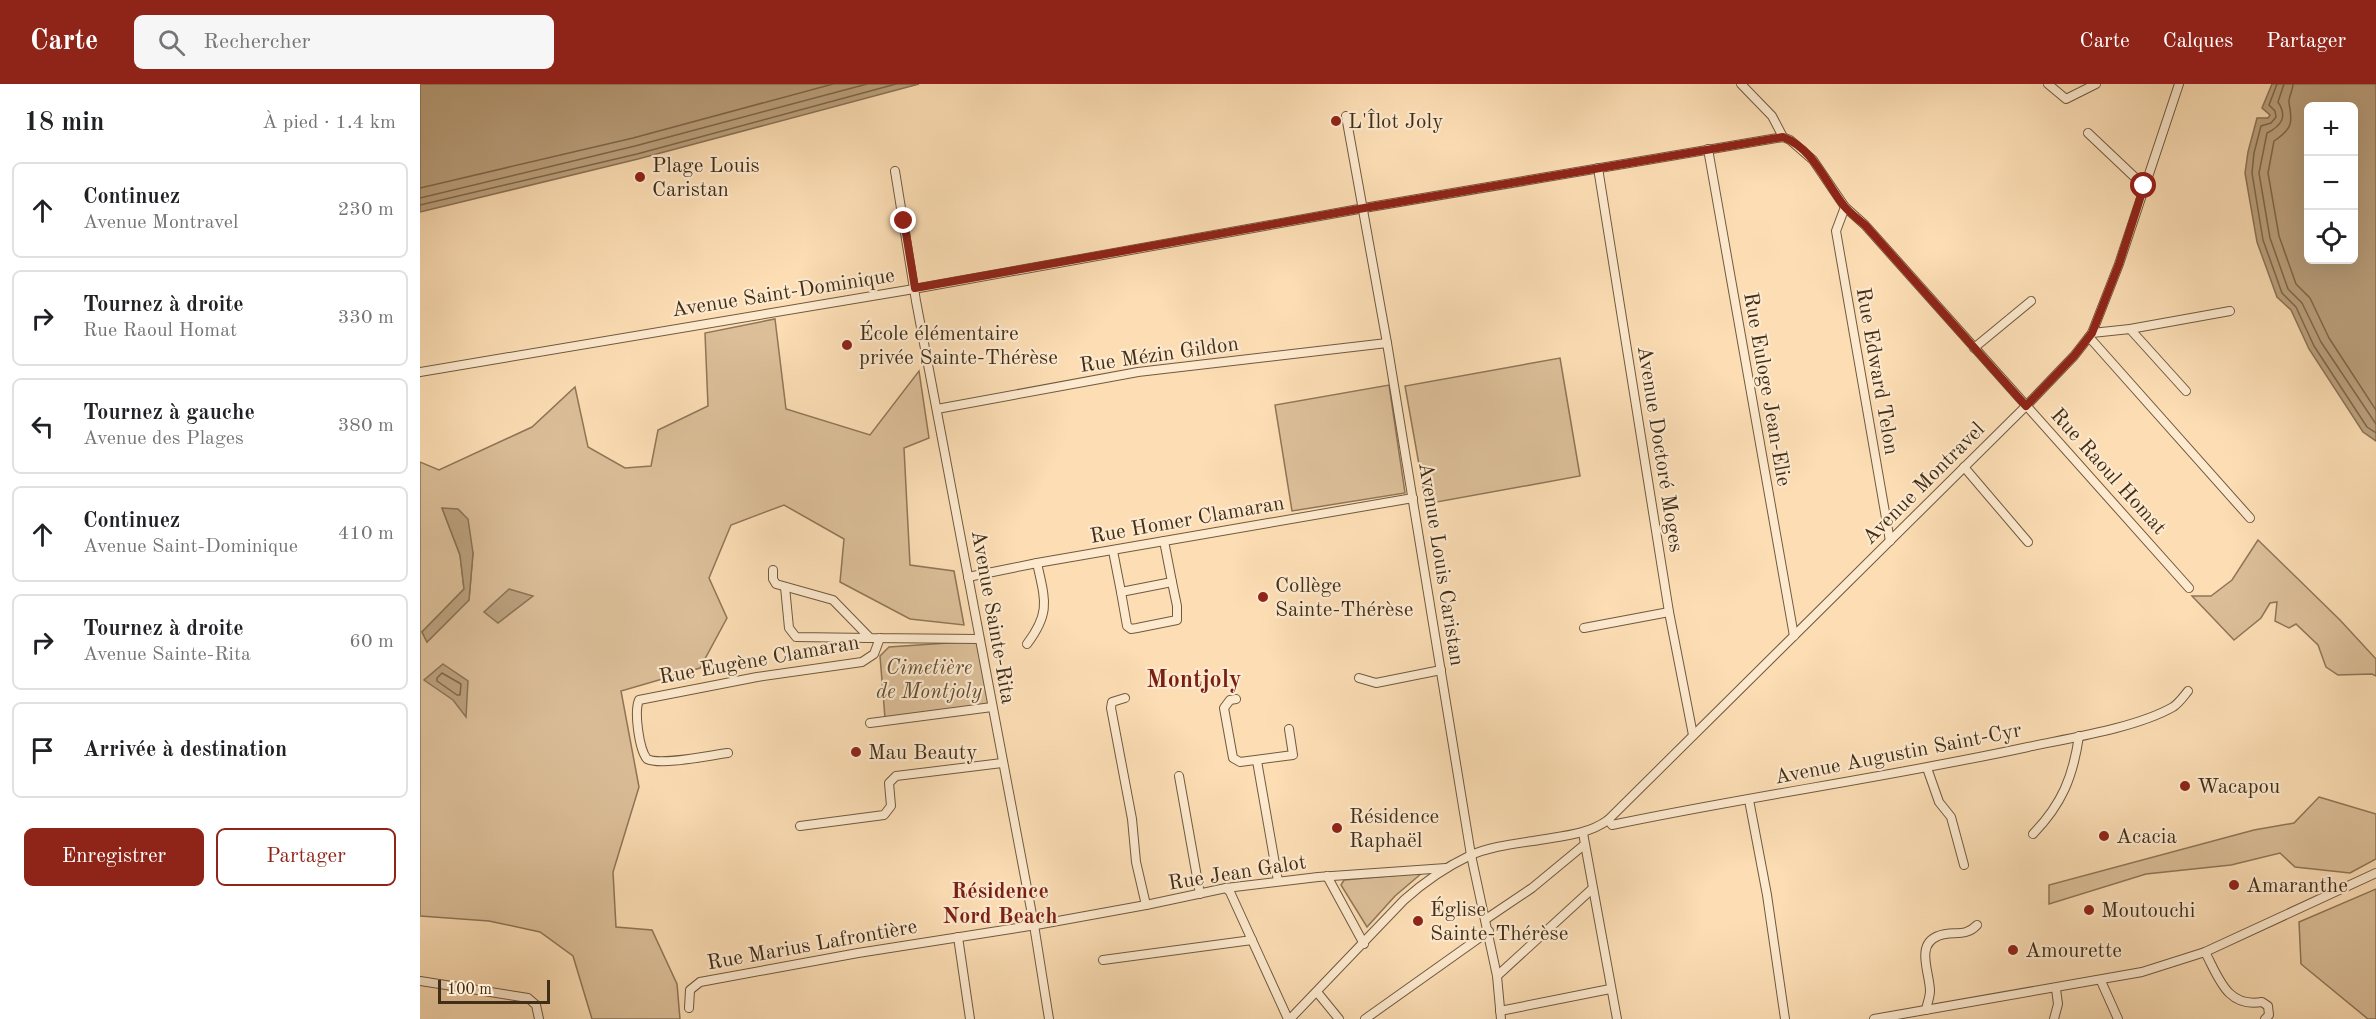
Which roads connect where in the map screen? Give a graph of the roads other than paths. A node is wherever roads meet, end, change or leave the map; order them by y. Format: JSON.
{"nodes":[{"id":1,"x":1740,"y":84,"type":"edge"},
{"id":2,"x":2048,"y":84,"type":"edge"},
{"id":3,"x":2096,"y":84,"type":"edge"},
{"id":4,"x":2179,"y":84,"type":"edge"},
{"id":5,"x":1346,"y":116,"type":"dead end"},
{"id":6,"x":2088,"y":133,"type":"dead end"},
{"id":7,"x":1783,"y":137,"type":"junction"},
{"id":8,"x":1708,"y":149,"type":"junction"},
{"id":9,"x":1598,"y":168,"type":"junction"},
{"id":10,"x":895,"y":171,"type":"dead end"},
{"id":11,"x":2144,"y":186,"type":"junction"},
{"id":12,"x":1845,"y":207,"type":"junction"},
{"id":13,"x":1364,"y":208,"type":"junction"},
{"id":14,"x":915,"y":288,"type":"junction"},
{"id":15,"x":2031,"y":301,"type":"dead end"},
{"id":16,"x":2230,"y":311,"type":"dead end"},
{"id":17,"x":2130,"y":329,"type":"junction"},
{"id":18,"x":2090,"y":335,"type":"junction"},
{"id":19,"x":1387,"y":343,"type":"junction"},
{"id":20,"x":1974,"y":348,"type":"junction"},
{"id":21,"x":420,"y":372,"type":"edge"},
{"id":22,"x":2186,"y":391,"type":"dead end"},
{"id":23,"x":2026,"y":406,"type":"junction"},
{"id":24,"x":937,"y":409,"type":"junction"},
{"id":25,"x":1964,"y":467,"type":"junction"},
{"id":26,"x":1413,"y":498,"type":"junction"},
{"id":27,"x":2250,"y":518,"type":"dead end"},
{"id":28,"x":1164,"y":541,"type":"junction"},
{"id":29,"x":1890,"y":541,"type":"junction"},
{"id":30,"x":2028,"y":542,"type":"dead end"},
{"id":31,"x":1113,"y":551,"type":"junction"},
{"id":32,"x":1037,"y":563,"type":"junction"},
{"id":33,"x":773,"y":570,"type":"dead end"},
{"id":34,"x":968,"y":577,"type":"junction"},
{"id":35,"x":1172,"y":582,"type":"junction"},
{"id":36,"x":784,"y":586,"type":"junction"},
{"id":37,"x":2189,"y":588,"type":"dead end"},
{"id":38,"x":1121,"y":592,"type":"junction"},
{"id":39,"x":1669,"y":612,"type":"junction"},
{"id":40,"x":1584,"y":628,"type":"dead end"},
{"id":41,"x":1794,"y":636,"type":"junction"},
{"id":42,"x":870,"y":638,"type":"junction"},
{"id":43,"x":880,"y":638,"type":"junction"},
{"id":44,"x":979,"y":639,"type":"junction"},
{"id":45,"x":1028,"y":644,"type":"dead end"},
{"id":46,"x":1441,"y":670,"type":"junction"},
{"id":47,"x":1359,"y":678,"type":"dead end"},
{"id":48,"x":2188,"y":691,"type":"dead end"},
{"id":49,"x":1125,"y":698,"type":"dead end"},
{"id":50,"x":1236,"y":699,"type":"dead end"},
{"id":51,"x":992,"y":707,"type":"junction"},
{"id":52,"x":870,"y":723,"type":"dead end"},
{"id":53,"x":1289,"y":729,"type":"dead end"},
{"id":54,"x":1693,"y":735,"type":"junction"},
{"id":55,"x":2079,"y":736,"type":"junction"},
{"id":56,"x":728,"y":753,"type":"dead end"},
{"id":57,"x":1257,"y":761,"type":"junction"},
{"id":58,"x":1002,"y":763,"type":"junction"},
{"id":59,"x":1927,"y":768,"type":"junction"},
{"id":60,"x":1179,"y":776,"type":"dead end"},
{"id":61,"x":1749,"y":800,"type":"junction"},
{"id":62,"x":1608,"y":820,"type":"junction"},
{"id":63,"x":800,"y":826,"type":"dead end"},
{"id":64,"x":1583,"y":833,"type":"junction"},
{"id":65,"x":2033,"y":834,"type":"dead end"},
{"id":66,"x":1584,"y":844,"type":"junction"},
{"id":67,"x":1471,"y":855,"type":"junction"},
{"id":68,"x":1964,"y":865,"type":"dead end"},
{"id":69,"x":1447,"y":868,"type":"junction"},
{"id":70,"x":2376,"y":873,"type":"edge"},
{"id":71,"x":1327,"y":876,"type":"junction"},
{"id":72,"x":1278,"y":881,"type":"junction"},
{"id":73,"x":1226,"y":888,"type":"junction"},
{"id":74,"x":1592,"y":889,"type":"junction"},
{"id":75,"x":1200,"y":894,"type":"junction"},
{"id":76,"x":1146,"y":905,"type":"junction"},
{"id":77,"x":1486,"y":919,"type":"junction"},
{"id":78,"x":1034,"y":925,"type":"junction"},
{"id":79,"x":1977,"y":925,"type":"dead end"},
{"id":80,"x":1489,"y":931,"type":"junction"},
{"id":81,"x":958,"y":937,"type":"junction"},
{"id":82,"x":1252,"y":940,"type":"junction"},
{"id":83,"x":1364,"y":944,"type":"junction"},
{"id":84,"x":2205,"y":952,"type":"junction"},
{"id":85,"x":1103,"y":960,"type":"dead end"},
{"id":86,"x":1497,"y":976,"type":"junction"},
{"id":87,"x":420,"y":981,"type":"edge"},
{"id":88,"x":2101,"y":981,"type":"junction"},
{"id":89,"x":1610,"y":988,"type":"junction"},
{"id":90,"x":2056,"y":989,"type":"junction"},
{"id":91,"x":1317,"y":992,"type":"junction"},
{"id":92,"x":689,"y":1008,"type":"dead end"},
{"id":93,"x":1926,"y":1010,"type":"junction"},
{"id":94,"x":1501,"y":1015,"type":"edge"},
{"id":95,"x":539,"y":1019,"type":"edge"},
{"id":96,"x":970,"y":1019,"type":"edge"},
{"id":97,"x":1048,"y":1019,"type":"edge"},
{"id":98,"x":1289,"y":1019,"type":"edge"},
{"id":99,"x":1339,"y":1019,"type":"edge"},
{"id":100,"x":1365,"y":1019,"type":"edge"},
{"id":101,"x":1617,"y":1019,"type":"edge"},
{"id":102,"x":1785,"y":1019,"type":"edge"},
{"id":103,"x":1874,"y":1019,"type":"edge"},
{"id":104,"x":2054,"y":1019,"type":"edge"},
{"id":105,"x":2118,"y":1019,"type":"edge"},
{"id":106,"x":2265,"y":1019,"type":"edge"}],
"edges":[{"from":1,"to":7,"type":"street","name":"Rue Raoul Homat"},
{"from":2,"to":3,"type":"street"},
{"from":4,"to":11,"type":"street","name":"Avenue Montravel"},
{"from":5,"to":13,"type":"street","name":"Avenue Louis Caristan"},
{"from":6,"to":11,"type":"street"},
{"from":7,"to":8,"type":"street","name":"Avenue Saint-Dominique"},
{"from":7,"to":12,"type":"street","name":"Rue Raoul Homat"},
{"from":8,"to":9,"type":"street","name":"Avenue Saint-Dominique"},
{"from":8,"to":41,"type":"street","name":"Rue Euloge Jean-Elie"},
{"from":9,"to":13,"type":"street","name":"Avenue Saint-Dominique"},
{"from":9,"to":39,"type":"street","name":"Avenue Doctoré Moges"},
{"from":10,"to":14,"type":"street","name":"Avenue Sainte-Rita"},
{"from":11,"to":18,"type":"street","name":"Avenue Montravel"},
{"from":12,"to":20,"type":"street","name":"Rue Raoul Homat"},
{"from":12,"to":29,"type":"street","name":"Rue Edward Telon"},
{"from":13,"to":14,"type":"street","name":"Avenue Saint-Dominique"},
{"from":13,"to":19,"type":"street","name":"Avenue Louis Caristan"},
{"from":14,"to":21,"type":"street","name":"Avenue Saint-Dominique"},
{"from":14,"to":24,"type":"street","name":"Avenue Sainte-Rita"},
{"from":15,"to":20,"type":"street"},
{"from":16,"to":17,"type":"street"},
{"from":17,"to":18,"type":"street"},
{"from":17,"to":22,"type":"street"},
{"from":18,"to":23,"type":"street","name":"Avenue Montravel"},
{"from":18,"to":27,"type":"street"},
{"from":19,"to":24,"type":"street","name":"Rue Mézin Gildon"},
{"from":19,"to":26,"type":"street","name":"Avenue Louis Caristan"},
{"from":20,"to":23,"type":"street","name":"Rue Raoul Homat"},
{"from":23,"to":25,"type":"street","name":"Avenue Montravel"},
{"from":23,"to":37,"type":"street","name":"Rue Raoul Homat"},
{"from":24,"to":34,"type":"street","name":"Avenue Sainte-Rita"},
{"from":25,"to":29,"type":"street","name":"Avenue Montravel"},
{"from":25,"to":30,"type":"street"},
{"from":26,"to":28,"type":"street","name":"Rue Homer Clamaran"},
{"from":26,"to":46,"type":"street","name":"Avenue Louis Caristan"},
{"from":28,"to":31,"type":"street","name":"Rue Homer Clamaran"},
{"from":28,"to":35,"type":"street"},
{"from":29,"to":41,"type":"street","name":"Avenue Montravel"},
{"from":31,"to":32,"type":"street","name":"Rue Homer Clamaran"},
{"from":31,"to":38,"type":"street"},
{"from":32,"to":34,"type":"street","name":"Rue Homer Clamaran"},
{"from":32,"to":45,"type":"street"},
{"from":33,"to":36,"type":"street"},
{"from":34,"to":44,"type":"street","name":"Avenue Sainte-Rita"},
{"from":35,"to":38,"type":"street"},
{"from":35,"to":38,"type":"street"},
{"from":36,"to":42,"type":"street"},
{"from":36,"to":42,"type":"street"},
{"from":39,"to":40,"type":"street"},
{"from":39,"to":54,"type":"street","name":"Avenue Doctoré Moges"},
{"from":41,"to":54,"type":"street","name":"Avenue Montravel"},
{"from":42,"to":43,"type":"street"},
{"from":43,"to":44,"type":"street","name":"Rue Eugène Clamaran"},
{"from":43,"to":56,"type":"street","name":"Rue Eugène Clamaran"},
{"from":44,"to":51,"type":"street","name":"Avenue Sainte-Rita"},
{"from":46,"to":47,"type":"street"},
{"from":46,"to":67,"type":"street","name":"Avenue Louis Caristan"},
{"from":48,"to":55,"type":"street","name":"Avenue Augustin Saint-Cyr"},
{"from":49,"to":76,"type":"street"},
{"from":50,"to":57,"type":"street"},
{"from":51,"to":52,"type":"street"},
{"from":51,"to":58,"type":"street","name":"Avenue Sainte-Rita"},
{"from":53,"to":57,"type":"street"},
{"from":54,"to":62,"type":"street","name":"Avenue Montravel"},
{"from":55,"to":59,"type":"street","name":"Avenue Augustin Saint-Cyr"},
{"from":55,"to":65,"type":"street"},
{"from":57,"to":72,"type":"street"},
{"from":58,"to":63,"type":"street"},
{"from":58,"to":78,"type":"street","name":"Avenue Sainte-Rita"},
{"from":59,"to":61,"type":"street","name":"Avenue Augustin Saint-Cyr"},
{"from":59,"to":68,"type":"street"},
{"from":60,"to":75,"type":"street"},
{"from":61,"to":62,"type":"street","name":"Avenue Augustin Saint-Cyr"},
{"from":61,"to":102,"type":"street"},
{"from":62,"to":64,"type":"street","name":"Avenue Montravel"},
{"from":64,"to":66,"type":"street"},
{"from":64,"to":67,"type":"street","name":"Avenue Montravel"},
{"from":66,"to":74,"type":"street"},
{"from":66,"to":77,"type":"street"},
{"from":67,"to":69,"type":"street","name":"Avenue Montravel"},
{"from":67,"to":77,"type":"street","name":"Avenue Louis Caristan"},
{"from":69,"to":71,"type":"street","name":"Rue Jean Galot"},
{"from":69,"to":83,"type":"street","name":"Avenue Montravel"},
{"from":70,"to":84,"type":"street"},
{"from":71,"to":72,"type":"street","name":"Rue Jean Galot"},
{"from":71,"to":83,"type":"street"},
{"from":72,"to":73,"type":"street","name":"Rue Jean Galot"},
{"from":73,"to":75,"type":"street","name":"Rue Jean Galot"},
{"from":73,"to":82,"type":"street"},
{"from":74,"to":86,"type":"street"},
{"from":74,"to":89,"type":"street"},
{"from":75,"to":76,"type":"street","name":"Rue Jean Galot"},
{"from":76,"to":78,"type":"street","name":"Rue Jean Galot"},
{"from":77,"to":80,"type":"street","name":"Avenue Louis Caristan"},
{"from":78,"to":81,"type":"street","name":"Rue Marius Lafrontière"},
{"from":78,"to":97,"type":"street","name":"Avenue Sainte-Rita"},
{"from":79,"to":93,"type":"street"},
{"from":80,"to":86,"type":"street","name":"Avenue Louis Caristan"},
{"from":80,"to":100,"type":"street"},
{"from":81,"to":92,"type":"street","name":"Rue Marius Lafrontière"},
{"from":81,"to":96,"type":"street"},
{"from":82,"to":85,"type":"street"},
{"from":82,"to":98,"type":"street"},
{"from":83,"to":91,"type":"street","name":"Avenue Montravel"},
{"from":84,"to":88,"type":"street"},
{"from":84,"to":106,"type":"street"},
{"from":86,"to":94,"type":"street","name":"Avenue Louis Caristan"},
{"from":87,"to":95,"type":"street"},
{"from":88,"to":90,"type":"street"},
{"from":88,"to":105,"type":"street"},
{"from":89,"to":94,"type":"street"},
{"from":89,"to":101,"type":"street"},
{"from":90,"to":93,"type":"street"},
{"from":90,"to":104,"type":"street"},
{"from":91,"to":98,"type":"street","name":"Avenue Montravel"},
{"from":91,"to":99,"type":"street"},
{"from":93,"to":103,"type":"street"}]}
